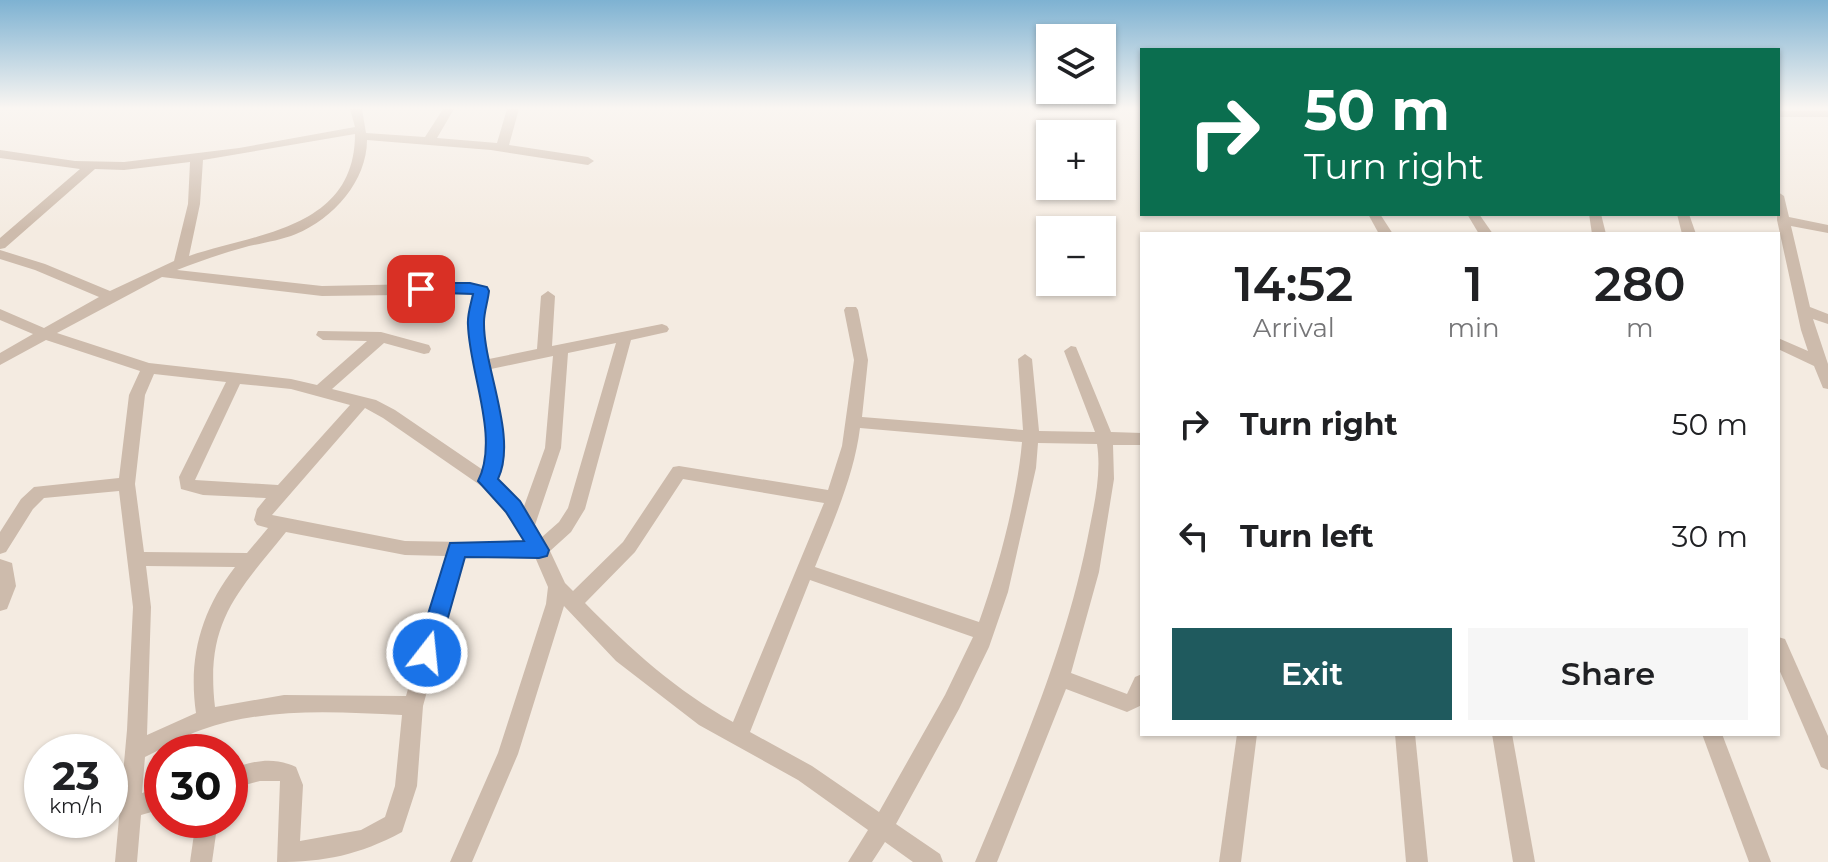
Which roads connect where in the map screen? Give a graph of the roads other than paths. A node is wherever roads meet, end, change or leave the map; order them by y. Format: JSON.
{"nodes":[{"id":1,"x":251,"y":149,"type":"edge"},
{"id":2,"x":358,"y":149,"type":"edge"},
{"id":3,"x":510,"y":149,"type":"edge"},
{"id":4,"x":0,"y":154,"type":"edge"},
{"id":5,"x":198,"y":157,"type":"junction"},
{"id":6,"x":588,"y":161,"type":"dead end"},
{"id":7,"x":91,"y":166,"type":"junction"},
{"id":8,"x":1780,"y":206,"type":"edge"},
{"id":9,"x":1783,"y":220,"type":"junction"},
{"id":10,"x":1828,"y":229,"type":"edge"},
{"id":11,"x":0,"y":245,"type":"edge"},
{"id":12,"x":0,"y":254,"type":"edge"},
{"id":13,"x":180,"y":264,"type":"junction"},
{"id":14,"x":159,"y":272,"type":"junction"},
{"id":15,"x":548,"y":296,"type":"dead end"},
{"id":16,"x":111,"y":297,"type":"junction"},
{"id":17,"x":851,"y":310,"type":"dead end"},
{"id":18,"x":1803,"y":310,"type":"junction"},
{"id":19,"x":0,"y":314,"type":"edge"},
{"id":20,"x":1828,"y":319,"type":"edge"},
{"id":21,"x":662,"y":329,"type":"dead end"},
{"id":22,"x":46,"y":333,"type":"junction"},
{"id":23,"x":323,"y":335,"type":"dead end"},
{"id":24,"x":625,"y":336,"type":"junction"},
{"id":25,"x":381,"y":337,"type":"junction"},
{"id":26,"x":1780,"y":344,"type":"edge"},
{"id":27,"x":424,"y":349,"type":"dead end"},
{"id":28,"x":553,"y":350,"type":"junction"},
{"id":29,"x":1071,"y":351,"type":"dead end"},
{"id":30,"x":1025,"y":359,"type":"dead end"},
{"id":31,"x":0,"y":360,"type":"edge"},
{"id":32,"x":1820,"y":363,"type":"junction"},
{"id":33,"x":484,"y":365,"type":"junction"},
{"id":34,"x":149,"y":368,"type":"junction"},
{"id":35,"x":236,"y":377,"type":"junction"},
{"id":36,"x":1828,"y":384,"type":"edge"},
{"id":37,"x":320,"y":391,"type":"junction"},
{"id":38,"x":362,"y":402,"type":"junction"},
{"id":39,"x":854,"y":422,"type":"junction"},
{"id":40,"x":1031,"y":437,"type":"junction"},
{"id":41,"x":1104,"y":438,"type":"junction"},
{"id":42,"x":1140,"y":439,"type":"edge"},
{"id":43,"x":488,"y":481,"type":"junction"},
{"id":44,"x":127,"y":484,"type":"junction"},
{"id":45,"x":282,"y":492,"type":"junction"},
{"id":46,"x":834,"y":498,"type":"junction"},
{"id":47,"x":281,"y":525,"type":"junction"},
{"id":48,"x":526,"y":525,"type":"junction"},
{"id":49,"x":0,"y":547,"type":"edge"},
{"id":50,"x":457,"y":549,"type":"junction"},
{"id":51,"x":539,"y":550,"type":"junction"},
{"id":52,"x":137,"y":559,"type":"junction"},
{"id":53,"x":253,"y":560,"type":"junction"},
{"id":54,"x":0,"y":566,"type":"edge"},
{"id":55,"x":806,"y":571,"type":"junction"},
{"id":56,"x":557,"y":587,"type":"junction"},
{"id":57,"x":0,"y":603,"type":"edge"},
{"id":58,"x":572,"y":604,"type":"junction"},
{"id":59,"x":984,"y":632,"type":"junction"},
{"id":60,"x":1780,"y":650,"type":"edge"},
{"id":61,"x":1061,"y":678,"type":"junction"},
{"id":62,"x":1140,"y":688,"type":"edge"},
{"id":63,"x":413,"y":706,"type":"junction"},
{"id":64,"x":207,"y":718,"type":"junction"},
{"id":65,"x":738,"y":736,"type":"junction"},
{"id":66,"x":1247,"y":736,"type":"edge"},
{"id":67,"x":1405,"y":736,"type":"edge"},
{"id":68,"x":1502,"y":736,"type":"edge"},
{"id":69,"x":1713,"y":736,"type":"edge"},
{"id":70,"x":135,"y":751,"type":"junction"},
{"id":71,"x":1828,"y":760,"type":"edge"},
{"id":72,"x":248,"y":774,"type":"edge"},
{"id":73,"x":144,"y":803,"type":"edge"},
{"id":74,"x":132,"y":807,"type":"junction"},
{"id":75,"x":883,"y":826,"type":"junction"},
{"id":76,"x":204,"y":838,"type":"edge"},
{"id":77,"x":288,"y":858,"type":"edge"},
{"id":78,"x":126,"y":862,"type":"edge"},
{"id":79,"x":201,"y":862,"type":"edge"},
{"id":80,"x":461,"y":862,"type":"edge"},
{"id":81,"x":859,"y":862,"type":"edge"},
{"id":82,"x":932,"y":862,"type":"edge"},
{"id":83,"x":986,"y":862,"type":"edge"},
{"id":84,"x":1230,"y":862,"type":"edge"},
{"id":85,"x":1417,"y":862,"type":"edge"},
{"id":86,"x":1524,"y":862,"type":"edge"},
{"id":87,"x":1760,"y":862,"type":"edge"}],
"edges":[{"from":1,"to":5,"type":"street"},
{"from":2,"to":13,"type":"street"},
{"from":3,"to":6,"type":"street"},
{"from":4,"to":7,"type":"street"},
{"from":5,"to":7,"type":"street"},
{"from":5,"to":13,"type":"street"},
{"from":7,"to":11,"type":"street"},
{"from":8,"to":9,"type":"street"},
{"from":9,"to":10,"type":"street"},
{"from":9,"to":18,"type":"street"},
{"from":12,"to":16,"type":"street"},
{"from":13,"to":14,"type":"street"},
{"from":14,"to":16,"type":"street"},
{"from":14,"to":33,"type":"street"},
{"from":15,"to":28,"type":"street"},
{"from":16,"to":22,"type":"street"},
{"from":17,"to":39,"type":"street"},
{"from":18,"to":20,"type":"street"},
{"from":18,"to":32,"type":"street"},
{"from":19,"to":22,"type":"street"},
{"from":21,"to":24,"type":"street"},
{"from":22,"to":31,"type":"street"},
{"from":22,"to":34,"type":"street"},
{"from":23,"to":25,"type":"street"},
{"from":24,"to":28,"type":"street"},
{"from":24,"to":51,"type":"street"},
{"from":25,"to":27,"type":"street"},
{"from":25,"to":37,"type":"street"},
{"from":26,"to":32,"type":"street"},
{"from":28,"to":33,"type":"street"},
{"from":28,"to":48,"type":"street"},
{"from":29,"to":41,"type":"street"},
{"from":30,"to":40,"type":"street"},
{"from":32,"to":36,"type":"street"},
{"from":33,"to":43,"type":"street"},
{"from":34,"to":35,"type":"street"},
{"from":34,"to":44,"type":"street"},
{"from":35,"to":37,"type":"street"},
{"from":35,"to":45,"type":"street"},
{"from":37,"to":38,"type":"street"},
{"from":38,"to":43,"type":"street"},
{"from":38,"to":45,"type":"street"},
{"from":39,"to":40,"type":"street"},
{"from":39,"to":46,"type":"street"},
{"from":40,"to":41,"type":"street"},
{"from":40,"to":59,"type":"street"},
{"from":41,"to":42,"type":"street"},
{"from":41,"to":61,"type":"street"},
{"from":43,"to":48,"type":"street"},
{"from":44,"to":49,"type":"street"},
{"from":44,"to":52,"type":"street"},
{"from":45,"to":47,"type":"street"},
{"from":46,"to":55,"type":"street"},
{"from":46,"to":58,"type":"street"},
{"from":47,"to":50,"type":"street"},
{"from":47,"to":53,"type":"street"},
{"from":48,"to":51,"type":"street"},
{"from":50,"to":51,"type":"street"},
{"from":50,"to":63,"type":"street"},
{"from":51,"to":56,"type":"street"},
{"from":52,"to":53,"type":"street"},
{"from":52,"to":70,"type":"street"},
{"from":53,"to":64,"type":"street"},
{"from":54,"to":57,"type":"street"},
{"from":55,"to":59,"type":"street"},
{"from":55,"to":65,"type":"street"},
{"from":56,"to":58,"type":"street"},
{"from":56,"to":80,"type":"street"},
{"from":58,"to":65,"type":"street"},
{"from":59,"to":75,"type":"street"},
{"from":60,"to":71,"type":"street"},
{"from":61,"to":62,"type":"street"},
{"from":61,"to":83,"type":"street"},
{"from":63,"to":64,"type":"street"},
{"from":63,"to":77,"type":"street"},
{"from":64,"to":70,"type":"street"},
{"from":65,"to":75,"type":"street"},
{"from":66,"to":84,"type":"street"},
{"from":67,"to":85,"type":"street"},
{"from":68,"to":86,"type":"street"},
{"from":69,"to":87,"type":"street"},
{"from":70,"to":74,"type":"street"},
{"from":72,"to":77,"type":"street"},
{"from":73,"to":74,"type":"street"},
{"from":74,"to":78,"type":"street"},
{"from":75,"to":81,"type":"street"},
{"from":75,"to":82,"type":"street"},
{"from":76,"to":79,"type":"street"}]}
